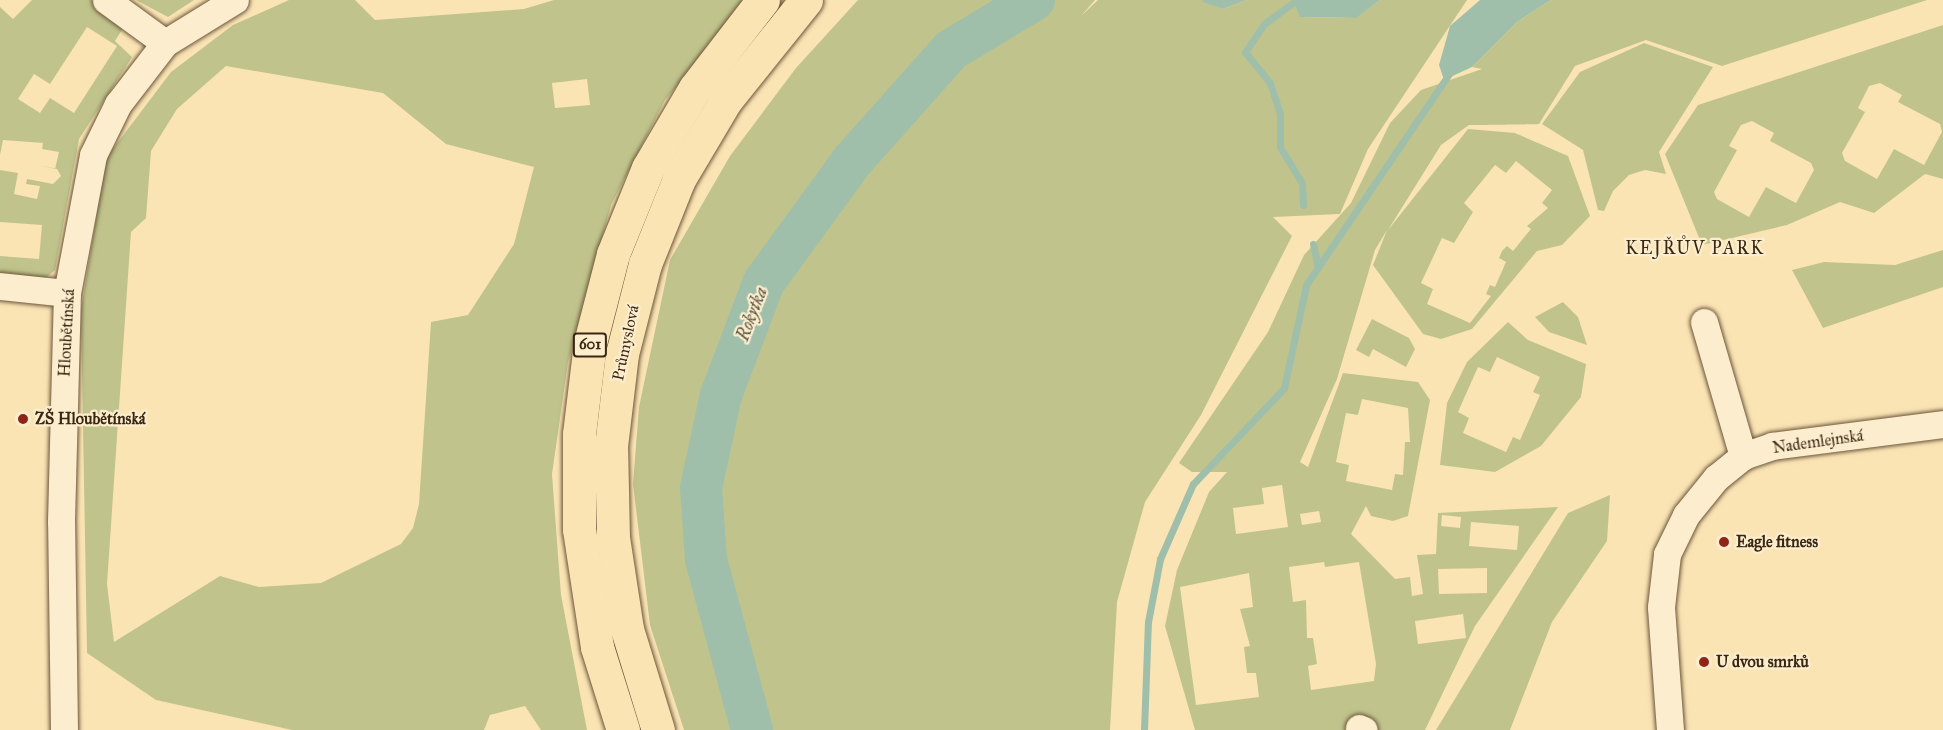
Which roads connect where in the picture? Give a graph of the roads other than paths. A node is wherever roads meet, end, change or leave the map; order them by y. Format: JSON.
{"nodes":[{"id":1,"x":106,"y":0,"type":"edge"},
{"id":2,"x":235,"y":0,"type":"edge"},
{"id":3,"x":763,"y":0,"type":"edge"},
{"id":4,"x":806,"y":0,"type":"edge"},
{"id":5,"x":165,"y":43,"type":"junction"},
{"id":6,"x":0,"y":286,"type":"edge"},
{"id":7,"x":67,"y":293,"type":"junction"},
{"id":8,"x":1704,"y":322,"type":"dead end"},
{"id":9,"x":1943,"y":424,"type":"edge"},
{"id":10,"x":1743,"y":456,"type":"junction"},
{"id":11,"x":63,"y":730,"type":"edge"},
{"id":12,"x":622,"y":730,"type":"edge"},
{"id":13,"x":658,"y":730,"type":"edge"},
{"id":14,"x":1670,"y":730,"type":"edge"}],
"edges":[{"from":1,"to":5,"type":"street"},
{"from":2,"to":5,"type":"street","name":"Hloubětínská"},
{"from":3,"to":12,"type":"main road","name":"Průmyslová","number":"601"},
{"from":4,"to":13,"type":"main road","name":"Průmyslová","number":"601"},
{"from":5,"to":7,"type":"street","name":"Hloubětínská"},
{"from":6,"to":7,"type":"street"},
{"from":7,"to":11,"type":"street","name":"Hloubětínská"},
{"from":8,"to":10,"type":"street"},
{"from":9,"to":10,"type":"street","name":"Nademlejnská"},
{"from":10,"to":14,"type":"street","name":"Nademlejnská"}]}
